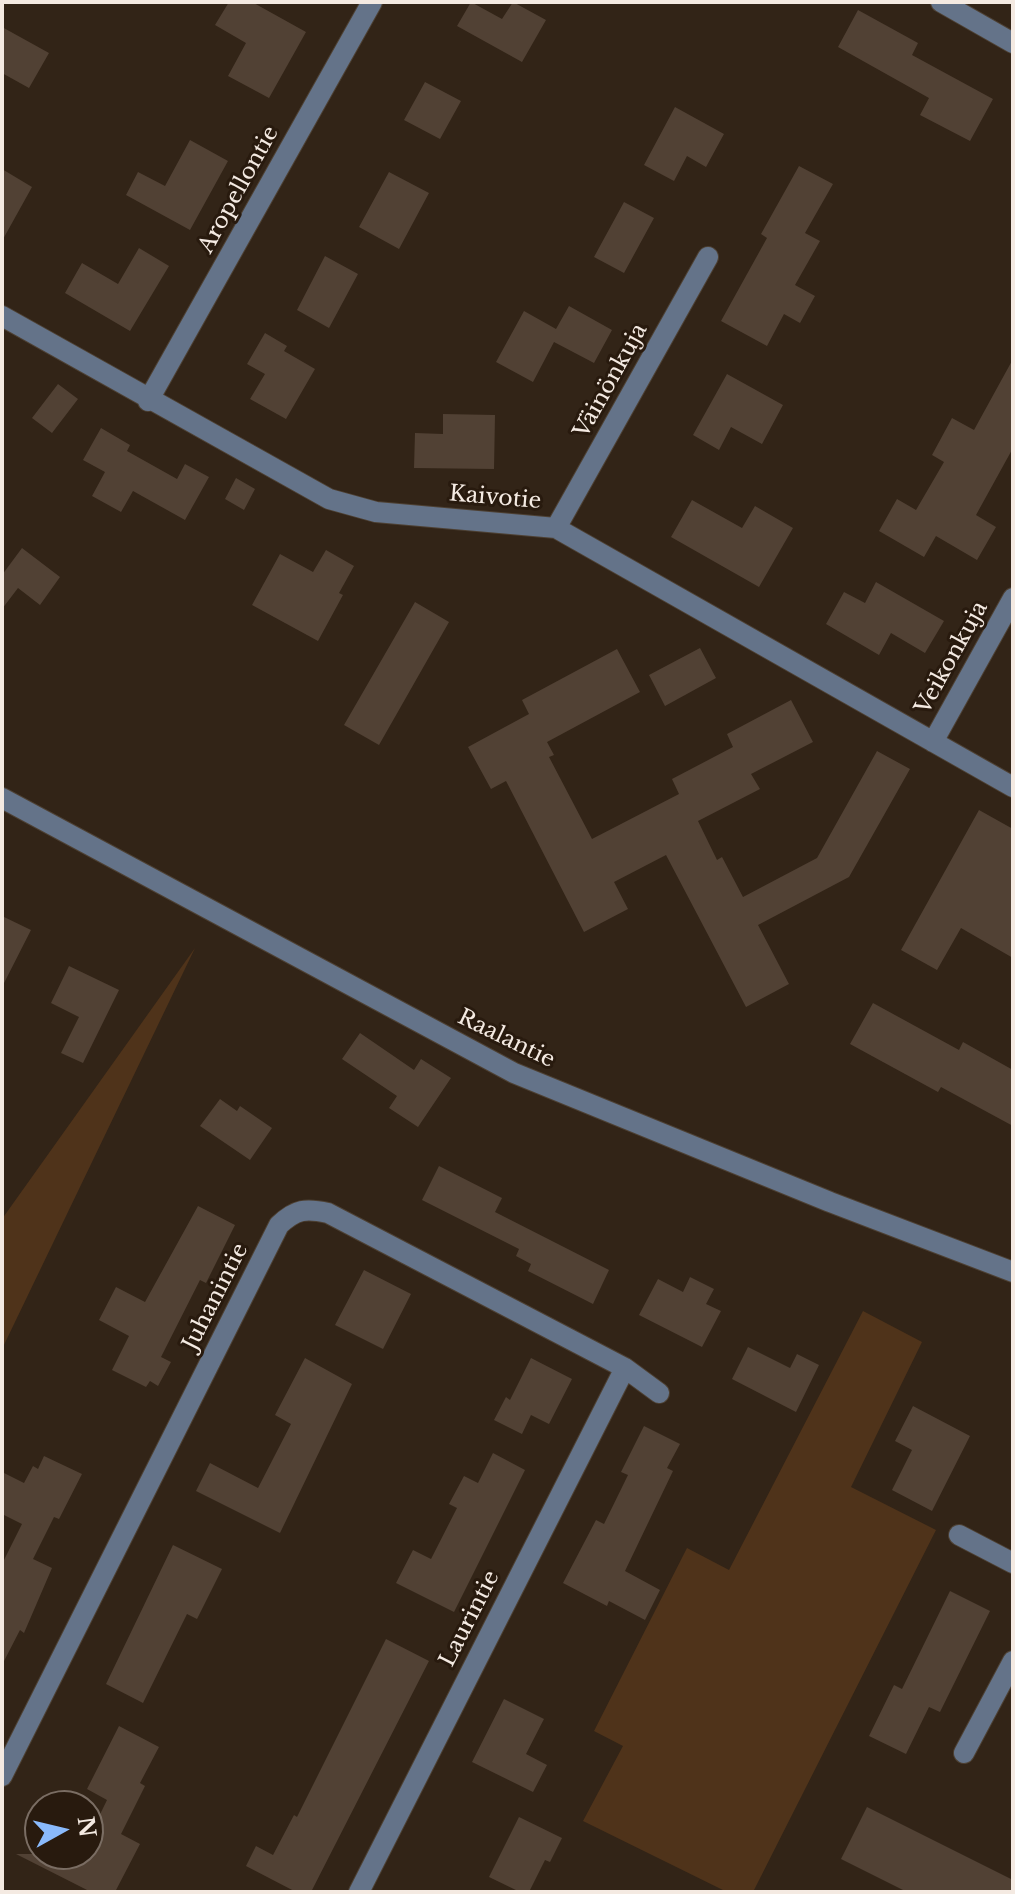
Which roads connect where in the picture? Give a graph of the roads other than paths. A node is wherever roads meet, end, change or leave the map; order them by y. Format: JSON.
{"nodes":[{"id":1,"x":372,"y":2,"type":"edge"},
{"id":2,"x":941,"y":2,"type":"edge"},
{"id":3,"x":1013,"y":43,"type":"edge"},
{"id":4,"x":708,"y":257,"type":"dead end"},
{"id":5,"x":2,"y":316,"type":"edge"},
{"id":6,"x":148,"y":401,"type":"junction"},
{"id":7,"x":556,"y":528,"type":"junction"},
{"id":8,"x":1013,"y":598,"type":"edge"},
{"id":9,"x":933,"y":742,"type":"junction"},
{"id":10,"x":1013,"y":787,"type":"edge"},
{"id":11,"x":2,"y":798,"type":"edge"},
{"id":12,"x":1013,"y":1272,"type":"edge"},
{"id":13,"x":625,"y":1368,"type":"junction"},
{"id":14,"x":659,"y":1393,"type":"dead end"},
{"id":15,"x":959,"y":1535,"type":"dead end"},
{"id":16,"x":1013,"y":1563,"type":"edge"},
{"id":17,"x":1013,"y":1661,"type":"edge"},
{"id":18,"x":964,"y":1753,"type":"dead end"},
{"id":19,"x":2,"y":1776,"type":"edge"},
{"id":20,"x":359,"y":1892,"type":"edge"}],
"edges":[{"from":1,"to":6,"type":"street","name":"Aropellontie"},
{"from":2,"to":3,"type":"street"},
{"from":4,"to":7,"type":"street","name":"Väinönkuja"},
{"from":5,"to":6,"type":"street","name":"Kaivotie"},
{"from":6,"to":7,"type":"street","name":"Kaivotie"},
{"from":7,"to":9,"type":"street","name":"Kaivotie"},
{"from":8,"to":9,"type":"street","name":"Veikonkuja"},
{"from":9,"to":10,"type":"street","name":"Kaivotie"},
{"from":11,"to":12,"type":"street","name":"Raalantie"},
{"from":13,"to":14,"type":"street","name":"Juhanintie"},
{"from":13,"to":19,"type":"street","name":"Juhanintie"},
{"from":13,"to":20,"type":"street","name":"Laurintie"},
{"from":15,"to":16,"type":"street"},
{"from":17,"to":18,"type":"street"}]}
